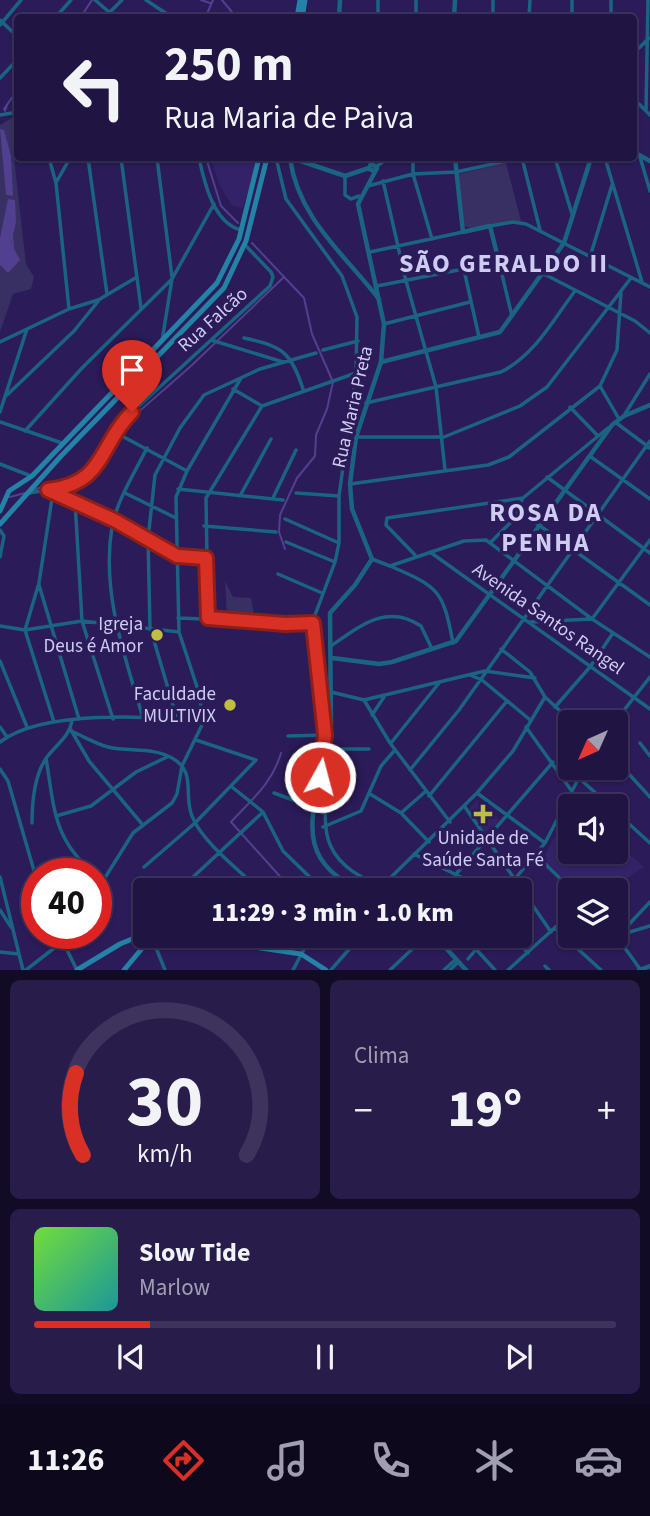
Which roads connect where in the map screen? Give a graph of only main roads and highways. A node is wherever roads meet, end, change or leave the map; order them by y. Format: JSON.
{"nodes":[{"id":1,"x":258,"y":161,"type":"edge"},
{"id":2,"x":266,"y":161,"type":"edge"},
{"id":3,"x":18,"y":484,"type":"junction"},
{"id":4,"x":27,"y":493,"type":"junction"},
{"id":5,"x":1,"y":504,"type":"edge"},
{"id":6,"x":15,"y":505,"type":"junction"},
{"id":7,"x":0,"y":524,"type":"edge"},
{"id":8,"x":133,"y":940,"type":"edge"},
{"id":9,"x":140,"y":948,"type":"edge"},
{"id":10,"x":258,"y":948,"type":"edge"},
{"id":11,"x":77,"y":970,"type":"edge"},
{"id":12,"x":124,"y":970,"type":"edge"},
{"id":13,"x":329,"y":970,"type":"edge"}],
"edges":[{"from":1,"to":3,"type":"main road"},
{"from":2,"to":4,"type":"main road"},
{"from":3,"to":4,"type":"main road"},
{"from":3,"to":5,"type":"main road"},
{"from":4,"to":6,"type":"main road"},
{"from":5,"to":6,"type":"main road"},
{"from":6,"to":7,"type":"main road"},
{"from":8,"to":11,"type":"main road"},
{"from":9,"to":12,"type":"main road"},
{"from":10,"to":13,"type":"main road"}]}
